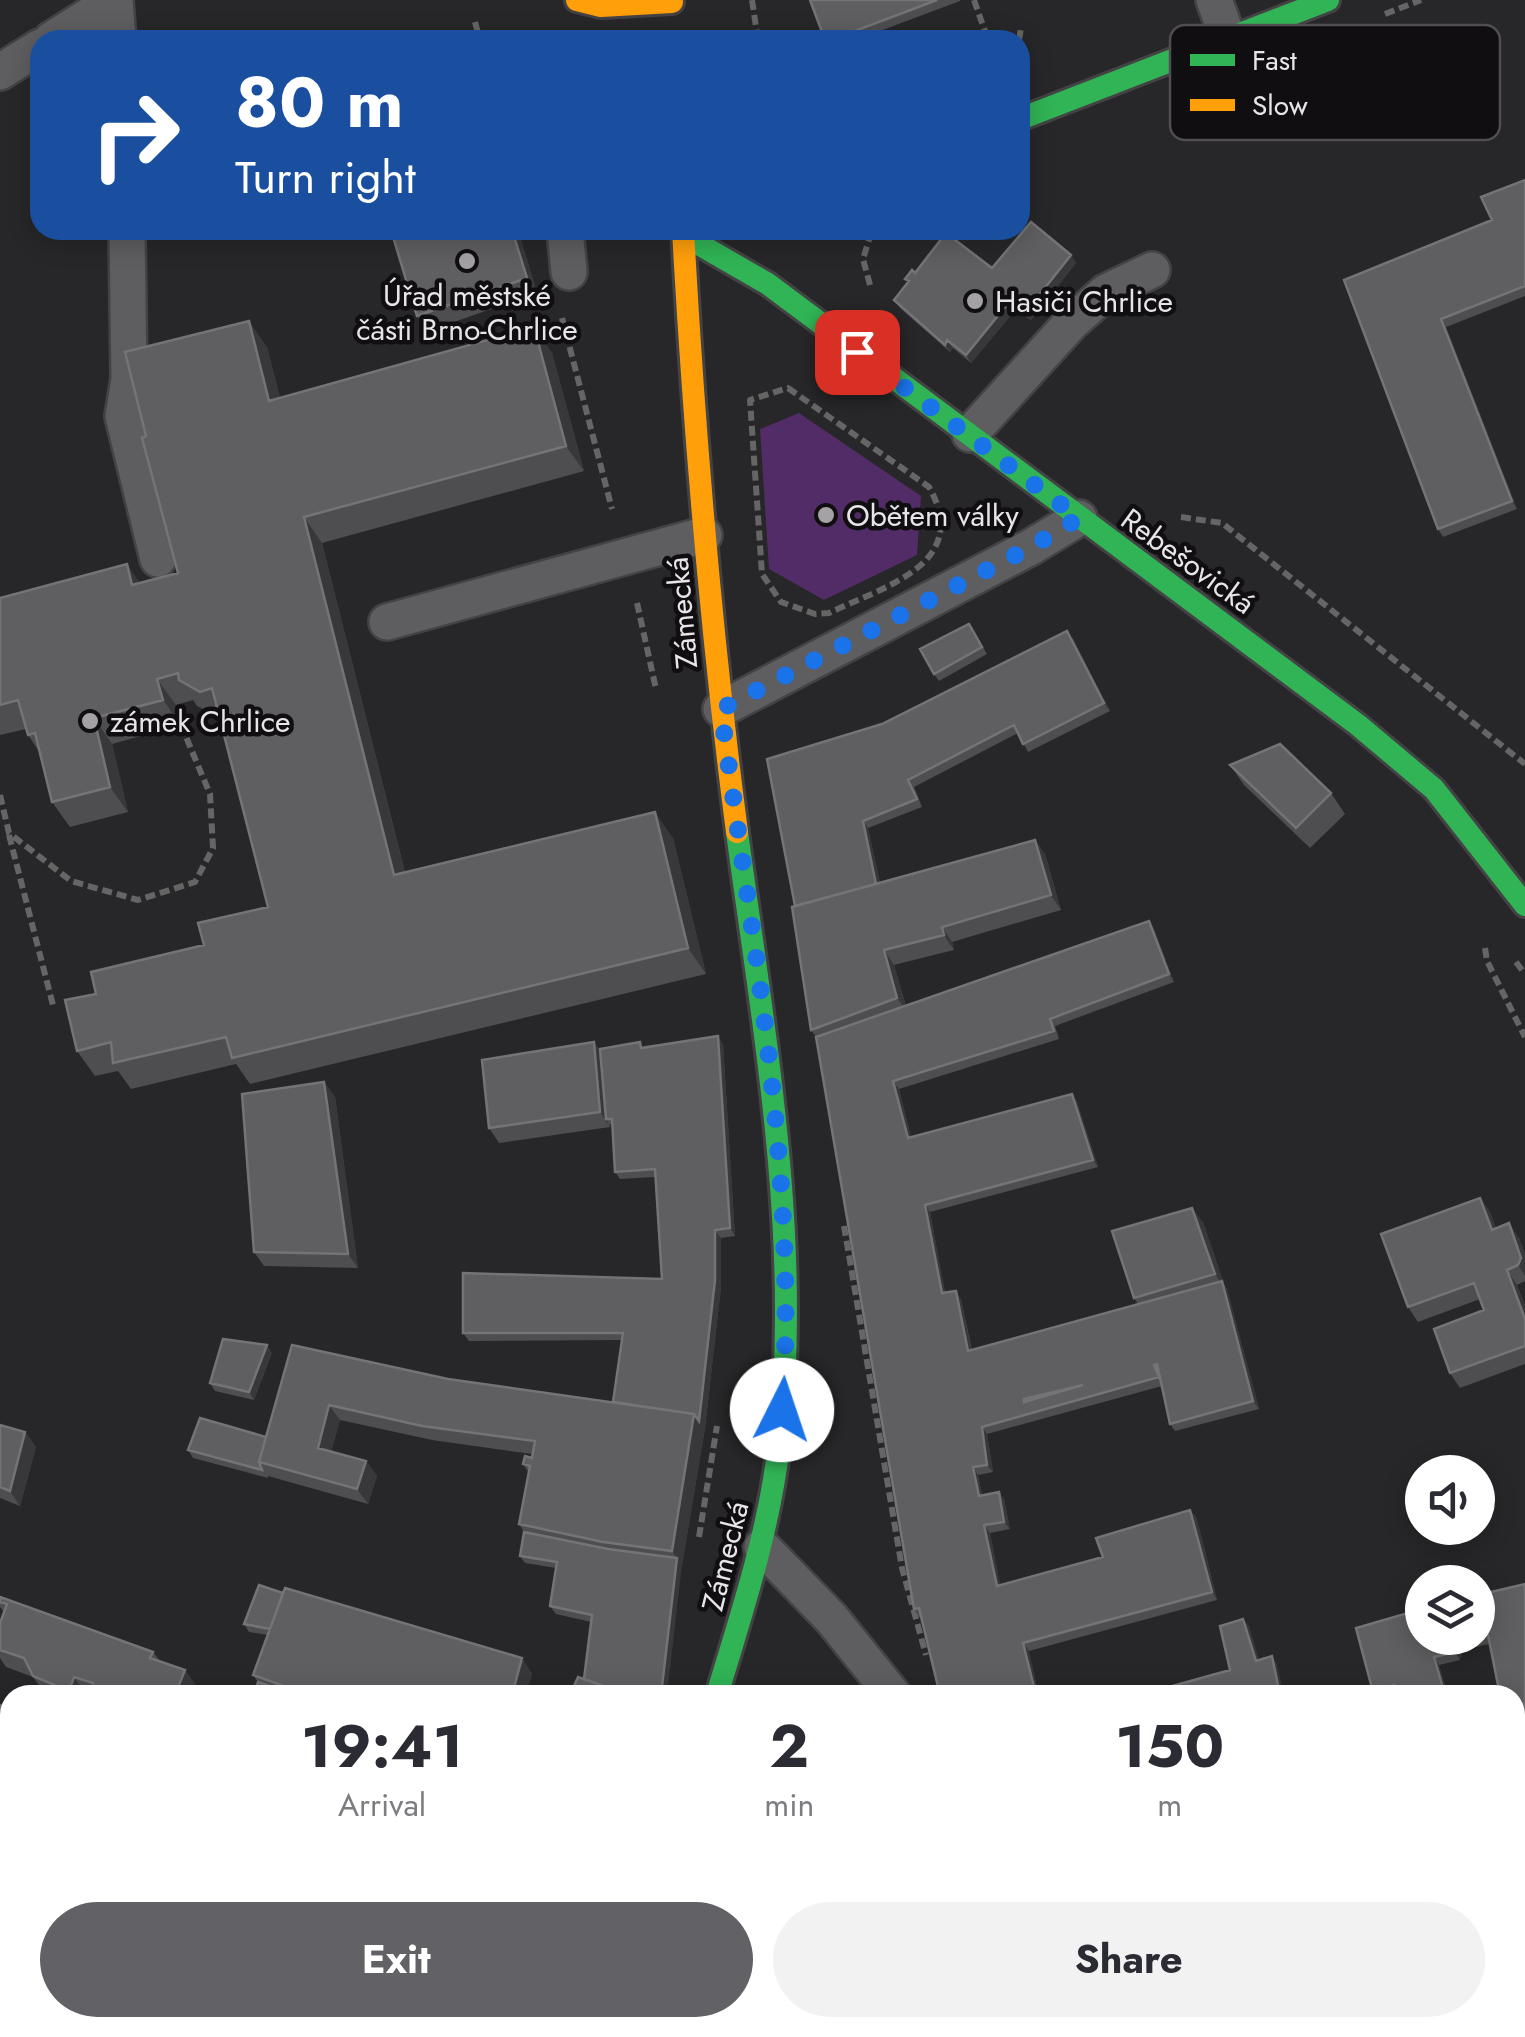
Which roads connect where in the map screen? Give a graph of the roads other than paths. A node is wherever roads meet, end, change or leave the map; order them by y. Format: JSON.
{"nodes":[{"id":1,"x":115,"y":0,"type":"edge"},
{"id":2,"x":1214,"y":0,"type":"edge"},
{"id":3,"x":1328,"y":0,"type":"edge"},
{"id":4,"x":672,"y":7,"type":"edge"},
{"id":5,"x":592,"y":12,"type":"edge"},
{"id":6,"x":1223,"y":25,"type":"edge"},
{"id":7,"x":1262,"y":25,"type":"edge"},
{"id":8,"x":66,"y":30,"type":"edge"},
{"id":9,"x":117,"y":30,"type":"edge"},
{"id":10,"x":30,"y":53,"type":"edge"},
{"id":11,"x":1170,"y":61,"type":"edge"},
{"id":12,"x":0,"y":72,"type":"edge"},
{"id":13,"x":1030,"y":115,"type":"edge"},
{"id":14,"x":127,"y":240,"type":"edge"},
{"id":15,"x":565,"y":240,"type":"edge"},
{"id":16,"x":689,"y":240,"type":"edge"},
{"id":17,"x":701,"y":240,"type":"edge"},
{"id":18,"x":1152,"y":270,"type":"dead end"},
{"id":19,"x":563,"y":286,"type":"road end"},
{"id":20,"x":970,"y":434,"type":"junction"},
{"id":21,"x":1079,"y":518,"type":"junction"},
{"id":22,"x":704,"y":535,"type":"junction"},
{"id":23,"x":158,"y":559,"type":"edge"},
{"id":24,"x":387,"y":622,"type":"dead end"},
{"id":25,"x":721,"y":709,"type":"junction"},
{"id":26,"x":1525,"y":905,"type":"edge"},
{"id":27,"x":762,"y":1547,"type":"junction"},
{"id":28,"x":720,"y":1685,"type":"edge"},
{"id":29,"x":885,"y":1685,"type":"edge"}],
"edges":[{"from":1,"to":8,"type":"lane"},
{"from":1,"to":9,"type":"lane"},
{"from":2,"to":6,"type":"lane"},
{"from":3,"to":7,"type":"street"},
{"from":4,"to":5,"type":"street"},
{"from":10,"to":12,"type":"lane"},
{"from":11,"to":13,"type":"street"},
{"from":14,"to":23,"type":"lane"},
{"from":15,"to":19,"type":"lane"},
{"from":16,"to":22,"type":"street","name":"Zámecká"},
{"from":17,"to":20,"type":"street","name":"Rebešovická"},
{"from":18,"to":20,"type":"lane"},
{"from":20,"to":21,"type":"street","name":"Rebešovická"},
{"from":21,"to":25,"type":"lane"},
{"from":21,"to":26,"type":"street","name":"Rebešovická"},
{"from":22,"to":24,"type":"lane"},
{"from":22,"to":25,"type":"street","name":"Zámecká"},
{"from":25,"to":27,"type":"street","name":"Zámecká"},
{"from":27,"to":28,"type":"street","name":"Zámecká"},
{"from":27,"to":29,"type":"lane"}]}
